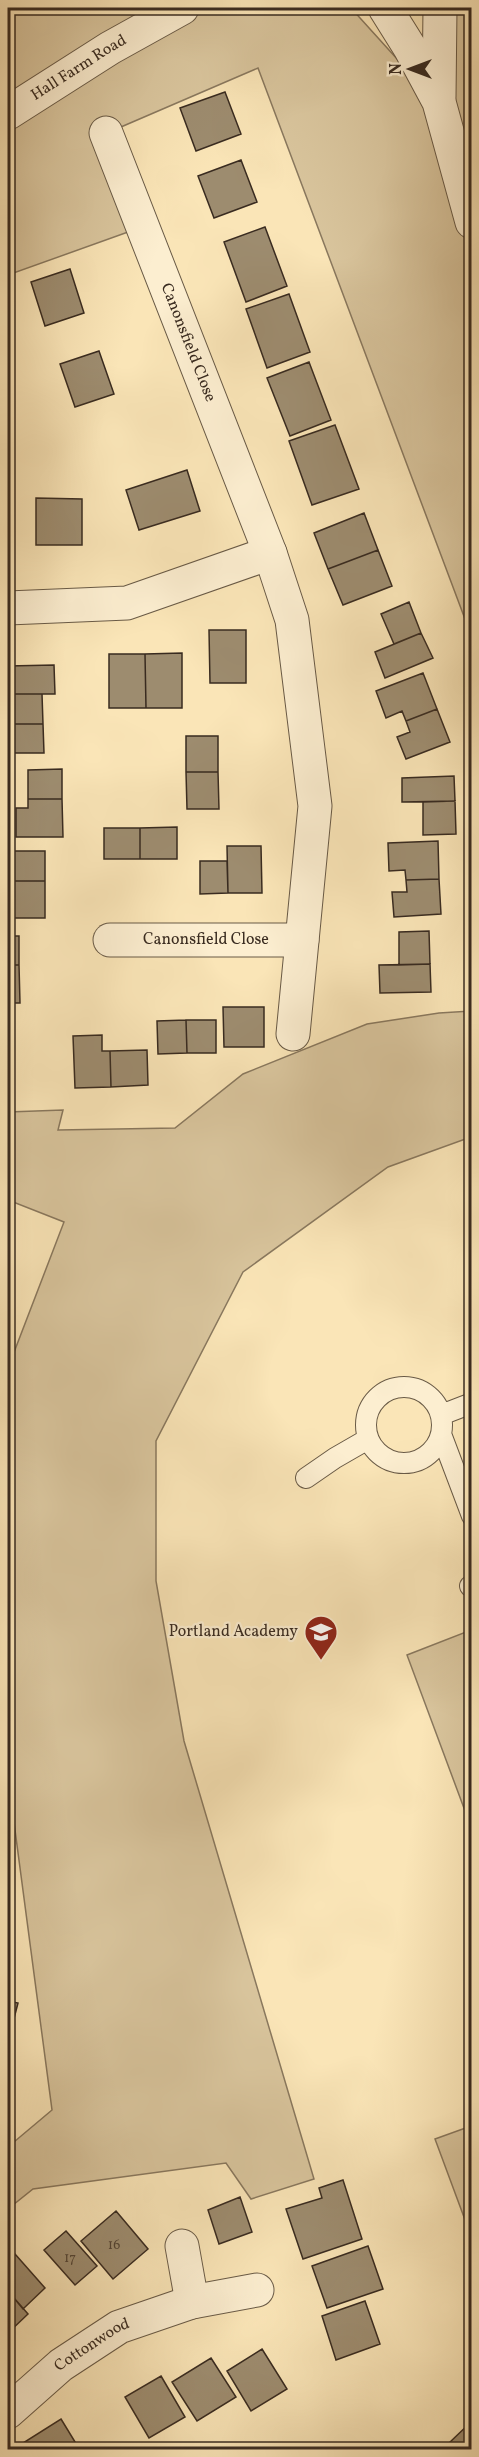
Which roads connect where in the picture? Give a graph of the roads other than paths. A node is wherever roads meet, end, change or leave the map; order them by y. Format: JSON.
{"nodes":[{"id":1,"x":182,"y":8,"type":"edge"},
{"id":2,"x":385,"y":8,"type":"edge"},
{"id":3,"x":440,"y":8,"type":"edge"},
{"id":4,"x":439,"y":102,"type":"junction"},
{"id":5,"x":8,"y":113,"type":"edge"},
{"id":6,"x":106,"y":133,"type":"dead end"},
{"id":7,"x":471,"y":222,"type":"edge"},
{"id":8,"x":270,"y":553,"type":"junction"},
{"id":9,"x":8,"y":608,"type":"edge"},
{"id":10,"x":110,"y":940,"type":"dead end"},
{"id":11,"x":302,"y":940,"type":"junction"},
{"id":12,"x":293,"y":1034,"type":"dead end"},
{"id":13,"x":471,"y":1403,"type":"edge"},
{"id":14,"x":441,"y":1425,"type":"junction"},
{"id":15,"x":368,"y":1439,"type":"junction"},
{"id":16,"x":306,"y":1478,"type":"dead end"},
{"id":17,"x":471,"y":1515,"type":"edge"},
{"id":18,"x":182,"y":2246,"type":"dead end"},
{"id":19,"x":257,"y":2290,"type":"dead end"},
{"id":20,"x":192,"y":2302,"type":"junction"},
{"id":21,"x":8,"y":2412,"type":"edge"}],
"edges":[{"from":1,"to":5,"type":"street","name":"Hall Farm Road"},
{"from":2,"to":4,"type":"street"},
{"from":3,"to":4,"type":"street"},
{"from":4,"to":7,"type":"street"},
{"from":6,"to":8,"type":"street","name":"Canonsfield Close"},
{"from":8,"to":9,"type":"street"},
{"from":8,"to":11,"type":"street","name":"Canonsfield Close"},
{"from":10,"to":11,"type":"street","name":"Canonsfield Close"},
{"from":11,"to":12,"type":"street","name":"Canonsfield Close"},
{"from":13,"to":14,"type":"lane"},
{"from":14,"to":15,"type":"lane"},
{"from":14,"to":15,"type":"lane"},
{"from":14,"to":17,"type":"lane"},
{"from":15,"to":16,"type":"lane"},
{"from":18,"to":20,"type":"street"},
{"from":19,"to":20,"type":"street","name":"Cottonwood"},
{"from":20,"to":21,"type":"street","name":"Cottonwood"}]}
